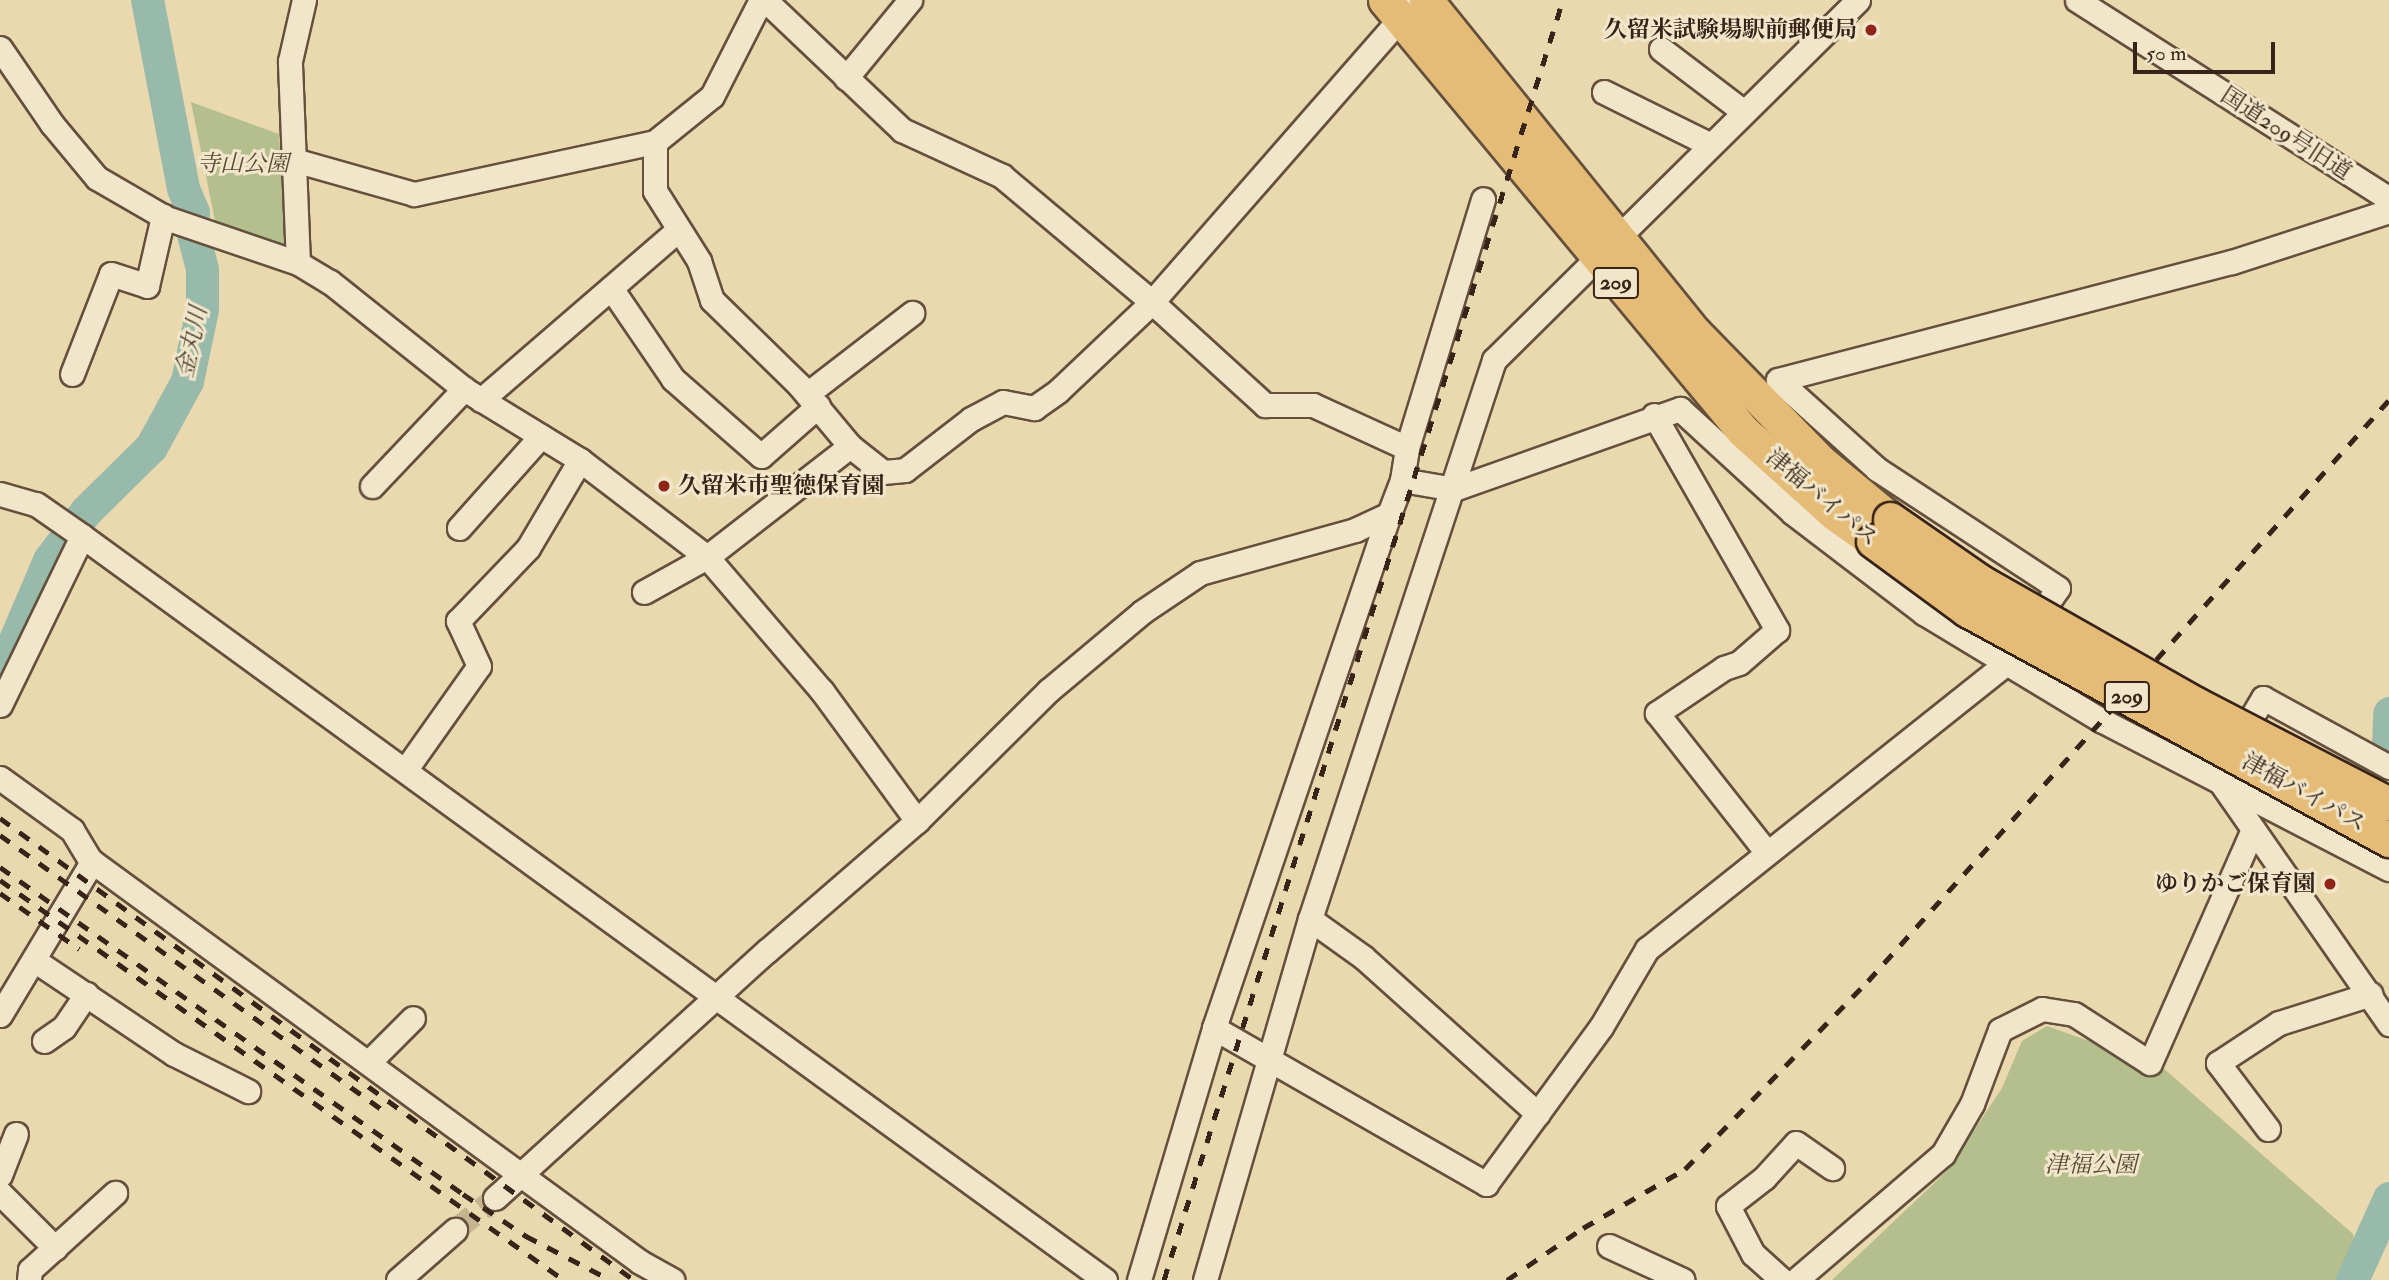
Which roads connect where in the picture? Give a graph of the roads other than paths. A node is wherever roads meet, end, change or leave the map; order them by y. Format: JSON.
{"nodes":[{"id":1,"x":304,"y":0,"type":"edge"},
{"id":2,"x":763,"y":0,"type":"edge"},
{"id":3,"x":911,"y":0,"type":"edge"},
{"id":4,"x":1858,"y":0,"type":"edge"},
{"id":5,"x":2077,"y":0,"type":"edge"},
{"id":6,"x":1407,"y":5,"type":"edge"},
{"id":7,"x":0,"y":48,"type":"edge"},
{"id":8,"x":1661,"y":49,"type":"dead end"},
{"id":9,"x":846,"y":78,"type":"junction"},
{"id":10,"x":1604,"y":92,"type":"dead end"},
{"id":11,"x":1744,"y":112,"type":"junction"},
{"id":12,"x":655,"y":142,"type":"junction"},
{"id":13,"x":1710,"y":145,"type":"junction"},
{"id":14,"x":294,"y":160,"type":"junction"},
{"id":15,"x":1483,"y":199,"type":"dead end"},
{"id":16,"x":2389,"y":199,"type":"edge"},
{"id":17,"x":2389,"y":211,"type":"edge"},
{"id":18,"x":163,"y":216,"type":"junction"},
{"id":19,"x":677,"y":231,"type":"junction"},
{"id":20,"x":1619,"y":237,"type":"junction"},
{"id":21,"x":1597,"y":260,"type":"junction"},
{"id":22,"x":298,"y":263,"type":"junction"},
{"id":23,"x":611,"y":288,"type":"junction"},
{"id":24,"x":1152,"y":302,"type":"junction"},
{"id":25,"x":912,"y":313,"type":"dead end"},
{"id":26,"x":72,"y":374,"type":"dead end"},
{"id":27,"x":472,"y":395,"type":"junction"},
{"id":28,"x":812,"y":400,"type":"junction"},
{"id":29,"x":1654,"y":415,"type":"junction"},
{"id":30,"x":541,"y":436,"type":"junction"},
{"id":31,"x":850,"y":446,"type":"junction"},
{"id":32,"x":1406,"y":448,"type":"junction"},
{"id":33,"x":580,"y":460,"type":"junction"},
{"id":34,"x":1402,"y":480,"type":"junction"},
{"id":35,"x":372,"y":486,"type":"dead end"},
{"id":36,"x":1454,"y":489,"type":"junction"},
{"id":37,"x":0,"y":494,"type":"edge"},
{"id":38,"x":1389,"y":514,"type":"junction"},
{"id":39,"x":459,"y":528,"type":"dead end"},
{"id":40,"x":1882,"y":530,"type":"junction"},
{"id":41,"x":82,"y":536,"type":"junction"},
{"id":42,"x":708,"y":557,"type":"junction"},
{"id":43,"x":644,"y":592,"type":"dead end"},
{"id":44,"x":2006,"y":663,"type":"junction"},
{"id":45,"x":0,"y":705,"type":"edge"},
{"id":46,"x":2389,"y":767,"type":"edge"},
{"id":47,"x":407,"y":769,"type":"junction"},
{"id":48,"x":0,"y":778,"type":"edge"},
{"id":49,"x":2220,"y":781,"type":"junction"},
{"id":50,"x":2389,"y":804,"type":"edge"},
{"id":51,"x":917,"y":821,"type":"junction"},
{"id":52,"x":2252,"y":830,"type":"junction"},
{"id":53,"x":2389,"y":840,"type":"edge"},
{"id":54,"x":1767,"y":853,"type":"junction"},
{"id":55,"x":92,"y":862,"type":"junction"},
{"id":56,"x":2389,"y":869,"type":"edge"},
{"id":57,"x":1310,"y":919,"type":"junction"},
{"id":58,"x":34,"y":960,"type":"junction"},
{"id":59,"x":86,"y":994,"type":"junction"},
{"id":60,"x":2371,"y":994,"type":"junction"},
{"id":61,"x":717,"y":996,"type":"junction"},
{"id":62,"x":0,"y":1015,"type":"edge"},
{"id":63,"x":413,"y":1018,"type":"dead end"},
{"id":64,"x":2389,"y":1024,"type":"edge"},
{"id":65,"x":1214,"y":1028,"type":"junction"},
{"id":66,"x":44,"y":1041,"type":"dead end"},
{"id":67,"x":1271,"y":1059,"type":"junction"},
{"id":68,"x":369,"y":1062,"type":"junction"},
{"id":69,"x":248,"y":1091,"type":"dead end"},
{"id":70,"x":1538,"y":1114,"type":"junction"},
{"id":71,"x":2268,"y":1129,"type":"dead end"},
{"id":72,"x":16,"y":1134,"type":"dead end"},
{"id":73,"x":1832,"y":1168,"type":"dead end"},
{"id":74,"x":0,"y":1175,"type":"edge"},
{"id":75,"x":526,"y":1175,"type":"junction"},
{"id":76,"x":0,"y":1193,"type":"edge"},
{"id":77,"x":115,"y":1193,"type":"dead end"},
{"id":78,"x":495,"y":1198,"type":"tunnel mouth"},
{"id":79,"x":455,"y":1230,"type":"tunnel mouth"},
{"id":80,"x":1609,"y":1246,"type":"dead end"},
{"id":81,"x":55,"y":1248,"type":"junction"},
{"id":82,"x":29,"y":1280,"type":"edge"},
{"id":83,"x":398,"y":1280,"type":"edge"},
{"id":84,"x":672,"y":1280,"type":"edge"},
{"id":85,"x":1105,"y":1280,"type":"edge"},
{"id":86,"x":1139,"y":1280,"type":"edge"},
{"id":87,"x":1205,"y":1280,"type":"edge"},
{"id":88,"x":1683,"y":1280,"type":"edge"},
{"id":89,"x":1782,"y":1280,"type":"edge"},
{"id":90,"x":1796,"y":1280,"type":"edge"}],
"edges":[{"from":1,"to":14,"type":"street"},
{"from":2,"to":9,"type":"street"},
{"from":2,"to":12,"type":"street"},
{"from":3,"to":9,"type":"street"},
{"from":4,"to":11,"type":"street"},
{"from":5,"to":16,"type":"street","name":"国道209号旧道"},
{"from":6,"to":20,"type":"highway","name":"津福バイパス","number":"209"},
{"from":6,"to":21,"type":"highway","name":"津福バイパス","number":"209"},
{"from":6,"to":24,"type":"street"},
{"from":7,"to":18,"type":"street"},
{"from":8,"to":11,"type":"street"},
{"from":9,"to":24,"type":"street"},
{"from":10,"to":13,"type":"street"},
{"from":11,"to":13,"type":"street"},
{"from":12,"to":14,"type":"street"},
{"from":12,"to":19,"type":"street"},
{"from":13,"to":20,"type":"street"},
{"from":14,"to":22,"type":"street"},
{"from":15,"to":32,"type":"street"},
{"from":17,"to":44,"type":"street"},
{"from":18,"to":22,"type":"street"},
{"from":18,"to":26,"type":"street"},
{"from":19,"to":23,"type":"street"},
{"from":19,"to":28,"type":"street"},
{"from":20,"to":21,"type":"street"},
{"from":20,"to":40,"type":"highway","name":"津福バイパス","number":"209"},
{"from":21,"to":36,"type":"street"},
{"from":21,"to":40,"type":"highway","name":"津福バイパス","number":"209"},
{"from":22,"to":27,"type":"street"},
{"from":23,"to":27,"type":"street"},
{"from":23,"to":28,"type":"street"},
{"from":24,"to":31,"type":"street"},
{"from":24,"to":32,"type":"street"},
{"from":25,"to":28,"type":"street"},
{"from":27,"to":30,"type":"street"},
{"from":27,"to":35,"type":"street"},
{"from":28,"to":31,"type":"street"},
{"from":29,"to":36,"type":"street"},
{"from":29,"to":44,"type":"street"},
{"from":29,"to":54,"type":"street"},
{"from":30,"to":33,"type":"street"},
{"from":30,"to":39,"type":"street"},
{"from":31,"to":42,"type":"street"},
{"from":32,"to":34,"type":"street"},
{"from":33,"to":42,"type":"street"},
{"from":33,"to":47,"type":"street"},
{"from":34,"to":36,"type":"street"},
{"from":34,"to":38,"type":"street"},
{"from":36,"to":57,"type":"street"},
{"from":37,"to":41,"type":"street"},
{"from":38,"to":51,"type":"street"},
{"from":38,"to":65,"type":"street"},
{"from":40,"to":50,"type":"highway","name":"津福バイパス","number":"209","bridge":true},
{"from":40,"to":53,"type":"highway","name":"津福バイパス","number":"209","bridge":true},
{"from":41,"to":45,"type":"street"},
{"from":41,"to":47,"type":"street"},
{"from":42,"to":43,"type":"street"},
{"from":42,"to":51,"type":"street"},
{"from":44,"to":49,"type":"street"},
{"from":44,"to":54,"type":"street"},
{"from":46,"to":49,"type":"street"},
{"from":47,"to":61,"type":"street"},
{"from":48,"to":55,"type":"street"},
{"from":49,"to":52,"type":"street"},
{"from":49,"to":56,"type":"street"},
{"from":51,"to":61,"type":"street"},
{"from":52,"to":60,"type":"street"},
{"from":52,"to":90,"type":"street"},
{"from":54,"to":70,"type":"street"},
{"from":55,"to":58,"type":"street"},
{"from":55,"to":68,"type":"street"},
{"from":57,"to":67,"type":"street"},
{"from":57,"to":70,"type":"street"},
{"from":58,"to":59,"type":"street"},
{"from":58,"to":62,"type":"street"},
{"from":59,"to":66,"type":"street"},
{"from":59,"to":69,"type":"street"},
{"from":60,"to":64,"type":"street"},
{"from":60,"to":71,"type":"street"},
{"from":61,"to":75,"type":"street"},
{"from":61,"to":85,"type":"street"},
{"from":63,"to":68,"type":"street"},
{"from":65,"to":67,"type":"street"},
{"from":65,"to":86,"type":"street"},
{"from":67,"to":70,"type":"street"},
{"from":67,"to":87,"type":"street"},
{"from":68,"to":75,"type":"street"},
{"from":72,"to":74,"type":"street"},
{"from":73,"to":89,"type":"street"},
{"from":75,"to":78,"type":"street"},
{"from":75,"to":84,"type":"street"},
{"from":76,"to":81,"type":"street"},
{"from":77,"to":81,"type":"street"},
{"from":79,"to":83,"type":"street"},
{"from":80,"to":88,"type":"street"},
{"from":81,"to":82,"type":"street"}]}
